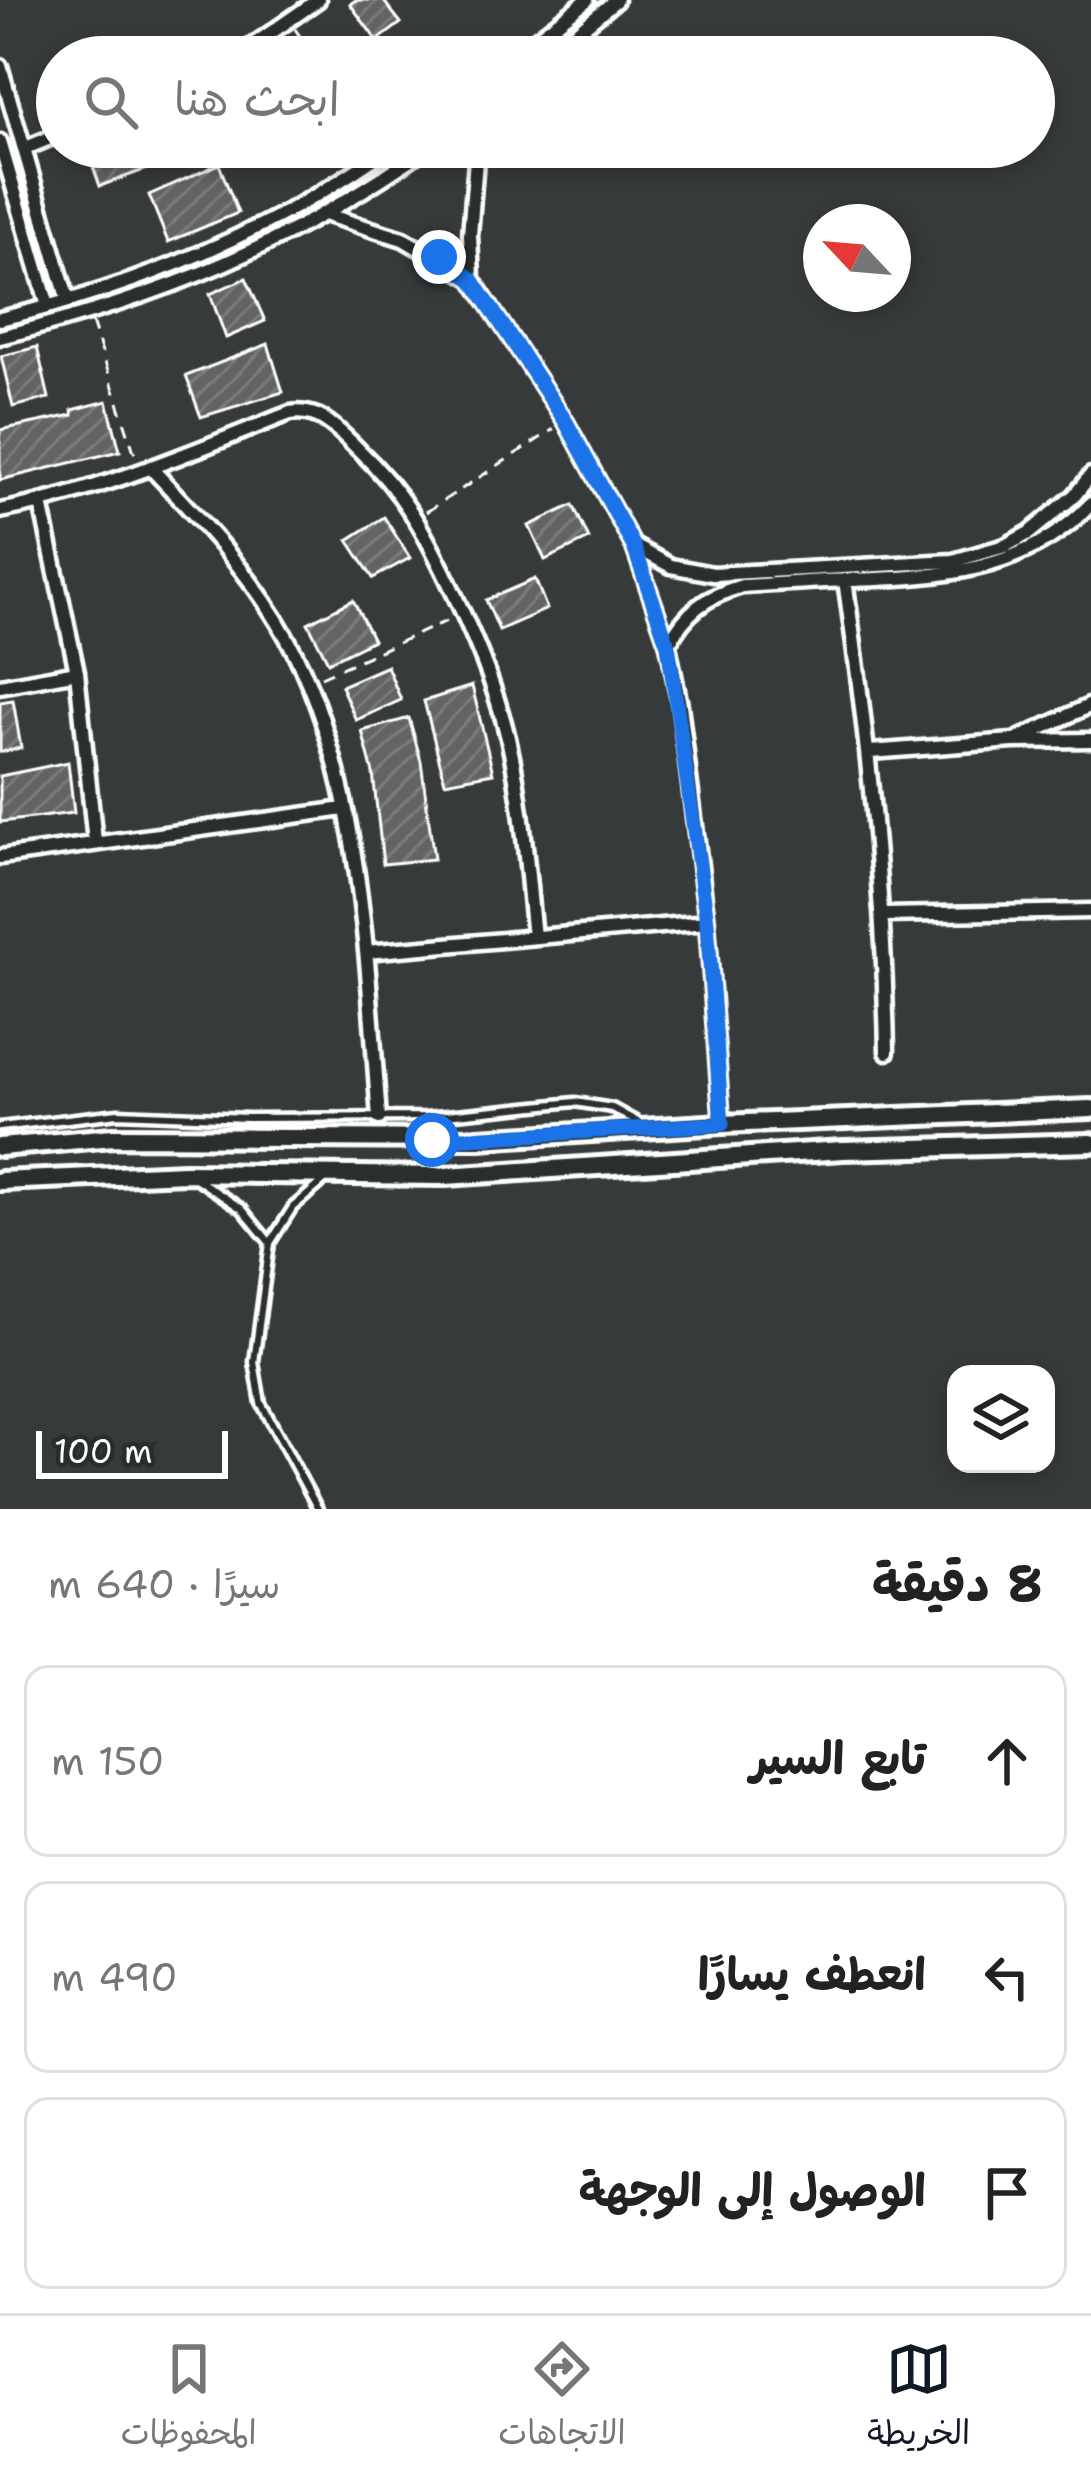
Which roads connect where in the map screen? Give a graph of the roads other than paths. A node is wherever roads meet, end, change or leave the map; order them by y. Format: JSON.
{"nodes":[{"id":1,"x":318,"y":0,"type":"edge"},
{"id":2,"x":587,"y":0,"type":"edge"},
{"id":3,"x":616,"y":0,"type":"edge"},
{"id":4,"x":269,"y":36,"type":"edge"},
{"id":5,"x":540,"y":36,"type":"edge"},
{"id":6,"x":572,"y":36,"type":"edge"},
{"id":7,"x":0,"y":66,"type":"edge"},
{"id":8,"x":0,"y":142,"type":"edge"},
{"id":9,"x":36,"y":144,"type":"edge"},
{"id":10,"x":26,"y":148,"type":"junction"},
{"id":11,"x":357,"y":168,"type":"edge"},
{"id":12,"x":396,"y":168,"type":"edge"},
{"id":13,"x":475,"y":168,"type":"edge"},
{"id":14,"x":326,"y":214,"type":"junction"},
{"id":15,"x":215,"y":246,"type":"junction"},
{"id":16,"x":224,"y":266,"type":"junction"},
{"id":17,"x":472,"y":279,"type":"junction"},
{"id":18,"x":68,"y":301,"type":"junction"},
{"id":19,"x":48,"y":306,"type":"junction"},
{"id":20,"x":0,"y":319,"type":"edge"},
{"id":21,"x":0,"y":337,"type":"edge"},
{"id":22,"x":145,"y":469,"type":"junction"},
{"id":23,"x":1091,"y":475,"type":"edge"},
{"id":24,"x":41,"y":503,"type":"junction"},
{"id":25,"x":1091,"y":504,"type":"edge"},
{"id":26,"x":0,"y":511,"type":"edge"},
{"id":27,"x":634,"y":547,"type":"junction"},
{"id":28,"x":741,"y":580,"type":"junction"},
{"id":29,"x":845,"y":580,"type":"junction"},
{"id":30,"x":668,"y":645,"type":"junction"},
{"id":31,"x":77,"y":672,"type":"junction"},
{"id":32,"x":0,"y":686,"type":"edge"},
{"id":33,"x":1091,"y":705,"type":"edge"},
{"id":34,"x":1013,"y":740,"type":"junction"},
{"id":35,"x":1091,"y":740,"type":"edge"},
{"id":36,"x":870,"y":752,"type":"junction"},
{"id":37,"x":344,"y":809,"type":"junction"},
{"id":38,"x":95,"y":842,"type":"junction"},
{"id":39,"x":0,"y":856,"type":"edge"},
{"id":40,"x":1091,"y":910,"type":"edge"},
{"id":41,"x":884,"y":914,"type":"junction"},
{"id":42,"x":707,"y":922,"type":"junction"},
{"id":43,"x":534,"y":937,"type":"junction"},
{"id":44,"x":366,"y":952,"type":"junction"},
{"id":45,"x":887,"y":1052,"type":"dead end"},
{"id":46,"x":1091,"y":1109,"type":"edge"},
{"id":47,"x":379,"y":1118,"type":"junction"},
{"id":48,"x":722,"y":1124,"type":"junction"},
{"id":49,"x":0,"y":1126,"type":"edge"},
{"id":50,"x":650,"y":1129,"type":"junction"},
{"id":51,"x":1091,"y":1143,"type":"edge"},
{"id":52,"x":0,"y":1147,"type":"edge"},
{"id":53,"x":185,"y":1173,"type":"junction"},
{"id":54,"x":332,"y":1175,"type":"junction"},
{"id":55,"x":0,"y":1181,"type":"edge"},
{"id":56,"x":270,"y":1243,"type":"junction"},
{"id":57,"x":318,"y":1509,"type":"edge"}],
"edges":[{"from":1,"to":4,"type":"street"},
{"from":2,"to":5,"type":"street"},
{"from":3,"to":6,"type":"street"},
{"from":7,"to":10,"type":"street"},
{"from":8,"to":19,"type":"street"},
{"from":9,"to":10,"type":"street"},
{"from":10,"to":18,"type":"street"},
{"from":11,"to":15,"type":"street"},
{"from":12,"to":14,"type":"street"},
{"from":13,"to":17,"type":"street"},
{"from":14,"to":16,"type":"street"},
{"from":14,"to":17,"type":"street"},
{"from":15,"to":16,"type":"street"},
{"from":15,"to":18,"type":"street"},
{"from":16,"to":21,"type":"street"},
{"from":17,"to":27,"type":"street"},
{"from":18,"to":19,"type":"street"},
{"from":19,"to":20,"type":"street"},
{"from":22,"to":24,"type":"street"},
{"from":22,"to":37,"type":"street"},
{"from":22,"to":43,"type":"street"},
{"from":23,"to":28,"type":"street"},
{"from":24,"to":26,"type":"street"},
{"from":24,"to":31,"type":"street"},
{"from":25,"to":29,"type":"street"},
{"from":27,"to":28,"type":"street"},
{"from":27,"to":30,"type":"street"},
{"from":28,"to":29,"type":"street"},
{"from":28,"to":30,"type":"street"},
{"from":29,"to":36,"type":"street"},
{"from":30,"to":42,"type":"street"},
{"from":31,"to":32,"type":"street"},
{"from":31,"to":38,"type":"street"},
{"from":33,"to":34,"type":"street"},
{"from":34,"to":35,"type":"street"},
{"from":34,"to":36,"type":"street"},
{"from":36,"to":41,"type":"street"},
{"from":37,"to":38,"type":"street"},
{"from":37,"to":44,"type":"street"},
{"from":38,"to":39,"type":"street"},
{"from":40,"to":41,"type":"street"},
{"from":41,"to":45,"type":"street"},
{"from":42,"to":43,"type":"street"},
{"from":42,"to":48,"type":"street"},
{"from":43,"to":44,"type":"street"},
{"from":44,"to":47,"type":"street"},
{"from":46,"to":48,"type":"street"},
{"from":47,"to":49,"type":"lane"},
{"from":47,"to":50,"type":"lane"},
{"from":48,"to":50,"type":"street"},
{"from":50,"to":52,"type":"street"},
{"from":51,"to":54,"type":"street"},
{"from":53,"to":54,"type":"street"},
{"from":53,"to":55,"type":"street"},
{"from":53,"to":56,"type":"lane"},
{"from":54,"to":56,"type":"lane"},
{"from":56,"to":57,"type":"lane"}]}
